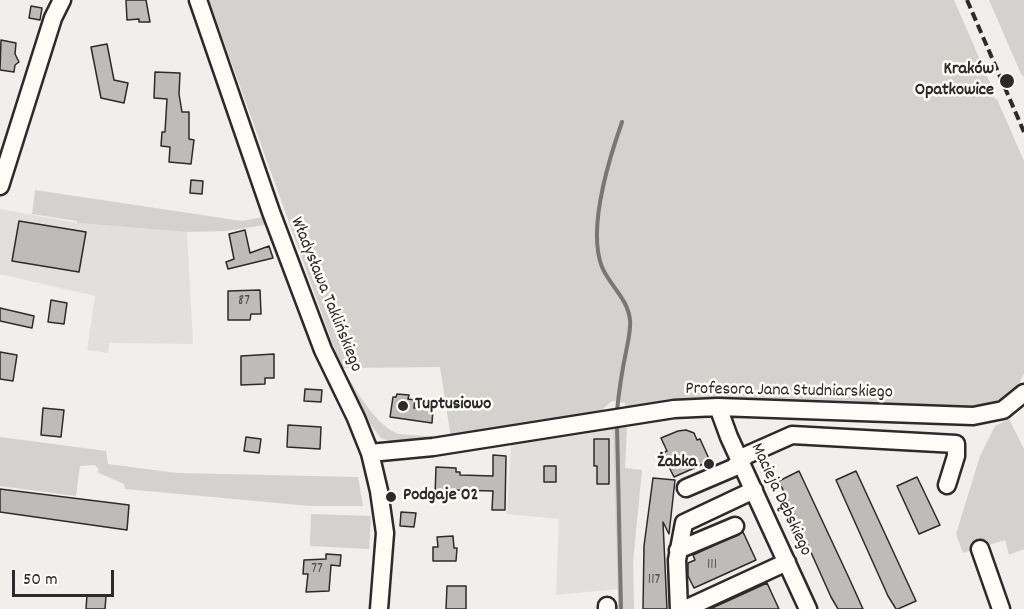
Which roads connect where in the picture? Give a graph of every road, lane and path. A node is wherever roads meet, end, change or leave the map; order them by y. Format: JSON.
{"nodes":[{"id":1,"x":62,"y":0,"type":"edge"},
{"id":2,"x":198,"y":0,"type":"edge"},
{"id":3,"x":0,"y":186,"type":"edge"},
{"id":4,"x":1024,"y":393,"type":"edge"},
{"id":5,"x":718,"y":408,"type":"junction"},
{"id":6,"x":370,"y":453,"type":"junction"},
{"id":7,"x":740,"y":461,"type":"junction"},
{"id":8,"x":947,"y":485,"type":"dead end"},
{"id":9,"x":687,"y":488,"type":"dead end"},
{"id":10,"x":754,"y":490,"type":"junction"},
{"id":11,"x":735,"y":526,"type":"dead end"},
{"id":12,"x":980,"y":549,"type":"dead end"},
{"id":13,"x":678,"y":550,"type":"junction"},
{"id":14,"x":787,"y":562,"type":"junction"},
{"id":15,"x":379,"y":609,"type":"edge"},
{"id":16,"x":679,"y":609,"type":"edge"},
{"id":17,"x":685,"y":609,"type":"edge"},
{"id":18,"x":808,"y":609,"type":"edge"},
{"id":19,"x":1001,"y":609,"type":"edge"}],
"edges":[{"from":1,"to":3,"type":"street"},
{"from":2,"to":6,"type":"street","name":"Władysława Taklińskiego"},
{"from":4,"to":5,"type":"street","name":"Profesora Jana Studniarskiego"},
{"from":5,"to":6,"type":"street","name":"Profesora Jana Studniarskiego"},
{"from":5,"to":7,"type":"street","name":"Macieja Dębskiego"},
{"from":6,"to":15,"type":"street","name":"Władysława Taklińskiego"},
{"from":7,"to":8,"type":"street"},
{"from":7,"to":9,"type":"street"},
{"from":7,"to":10,"type":"street","name":"Macieja Dębskiego"},
{"from":10,"to":13,"type":"street"},
{"from":10,"to":14,"type":"street","name":"Macieja Dębskiego"},
{"from":11,"to":13,"type":"street"},
{"from":12,"to":19,"type":"street"},
{"from":13,"to":16,"type":"street"},
{"from":14,"to":17,"type":"street"},
{"from":14,"to":18,"type":"street","name":"Macieja Dębskiego"}]}
